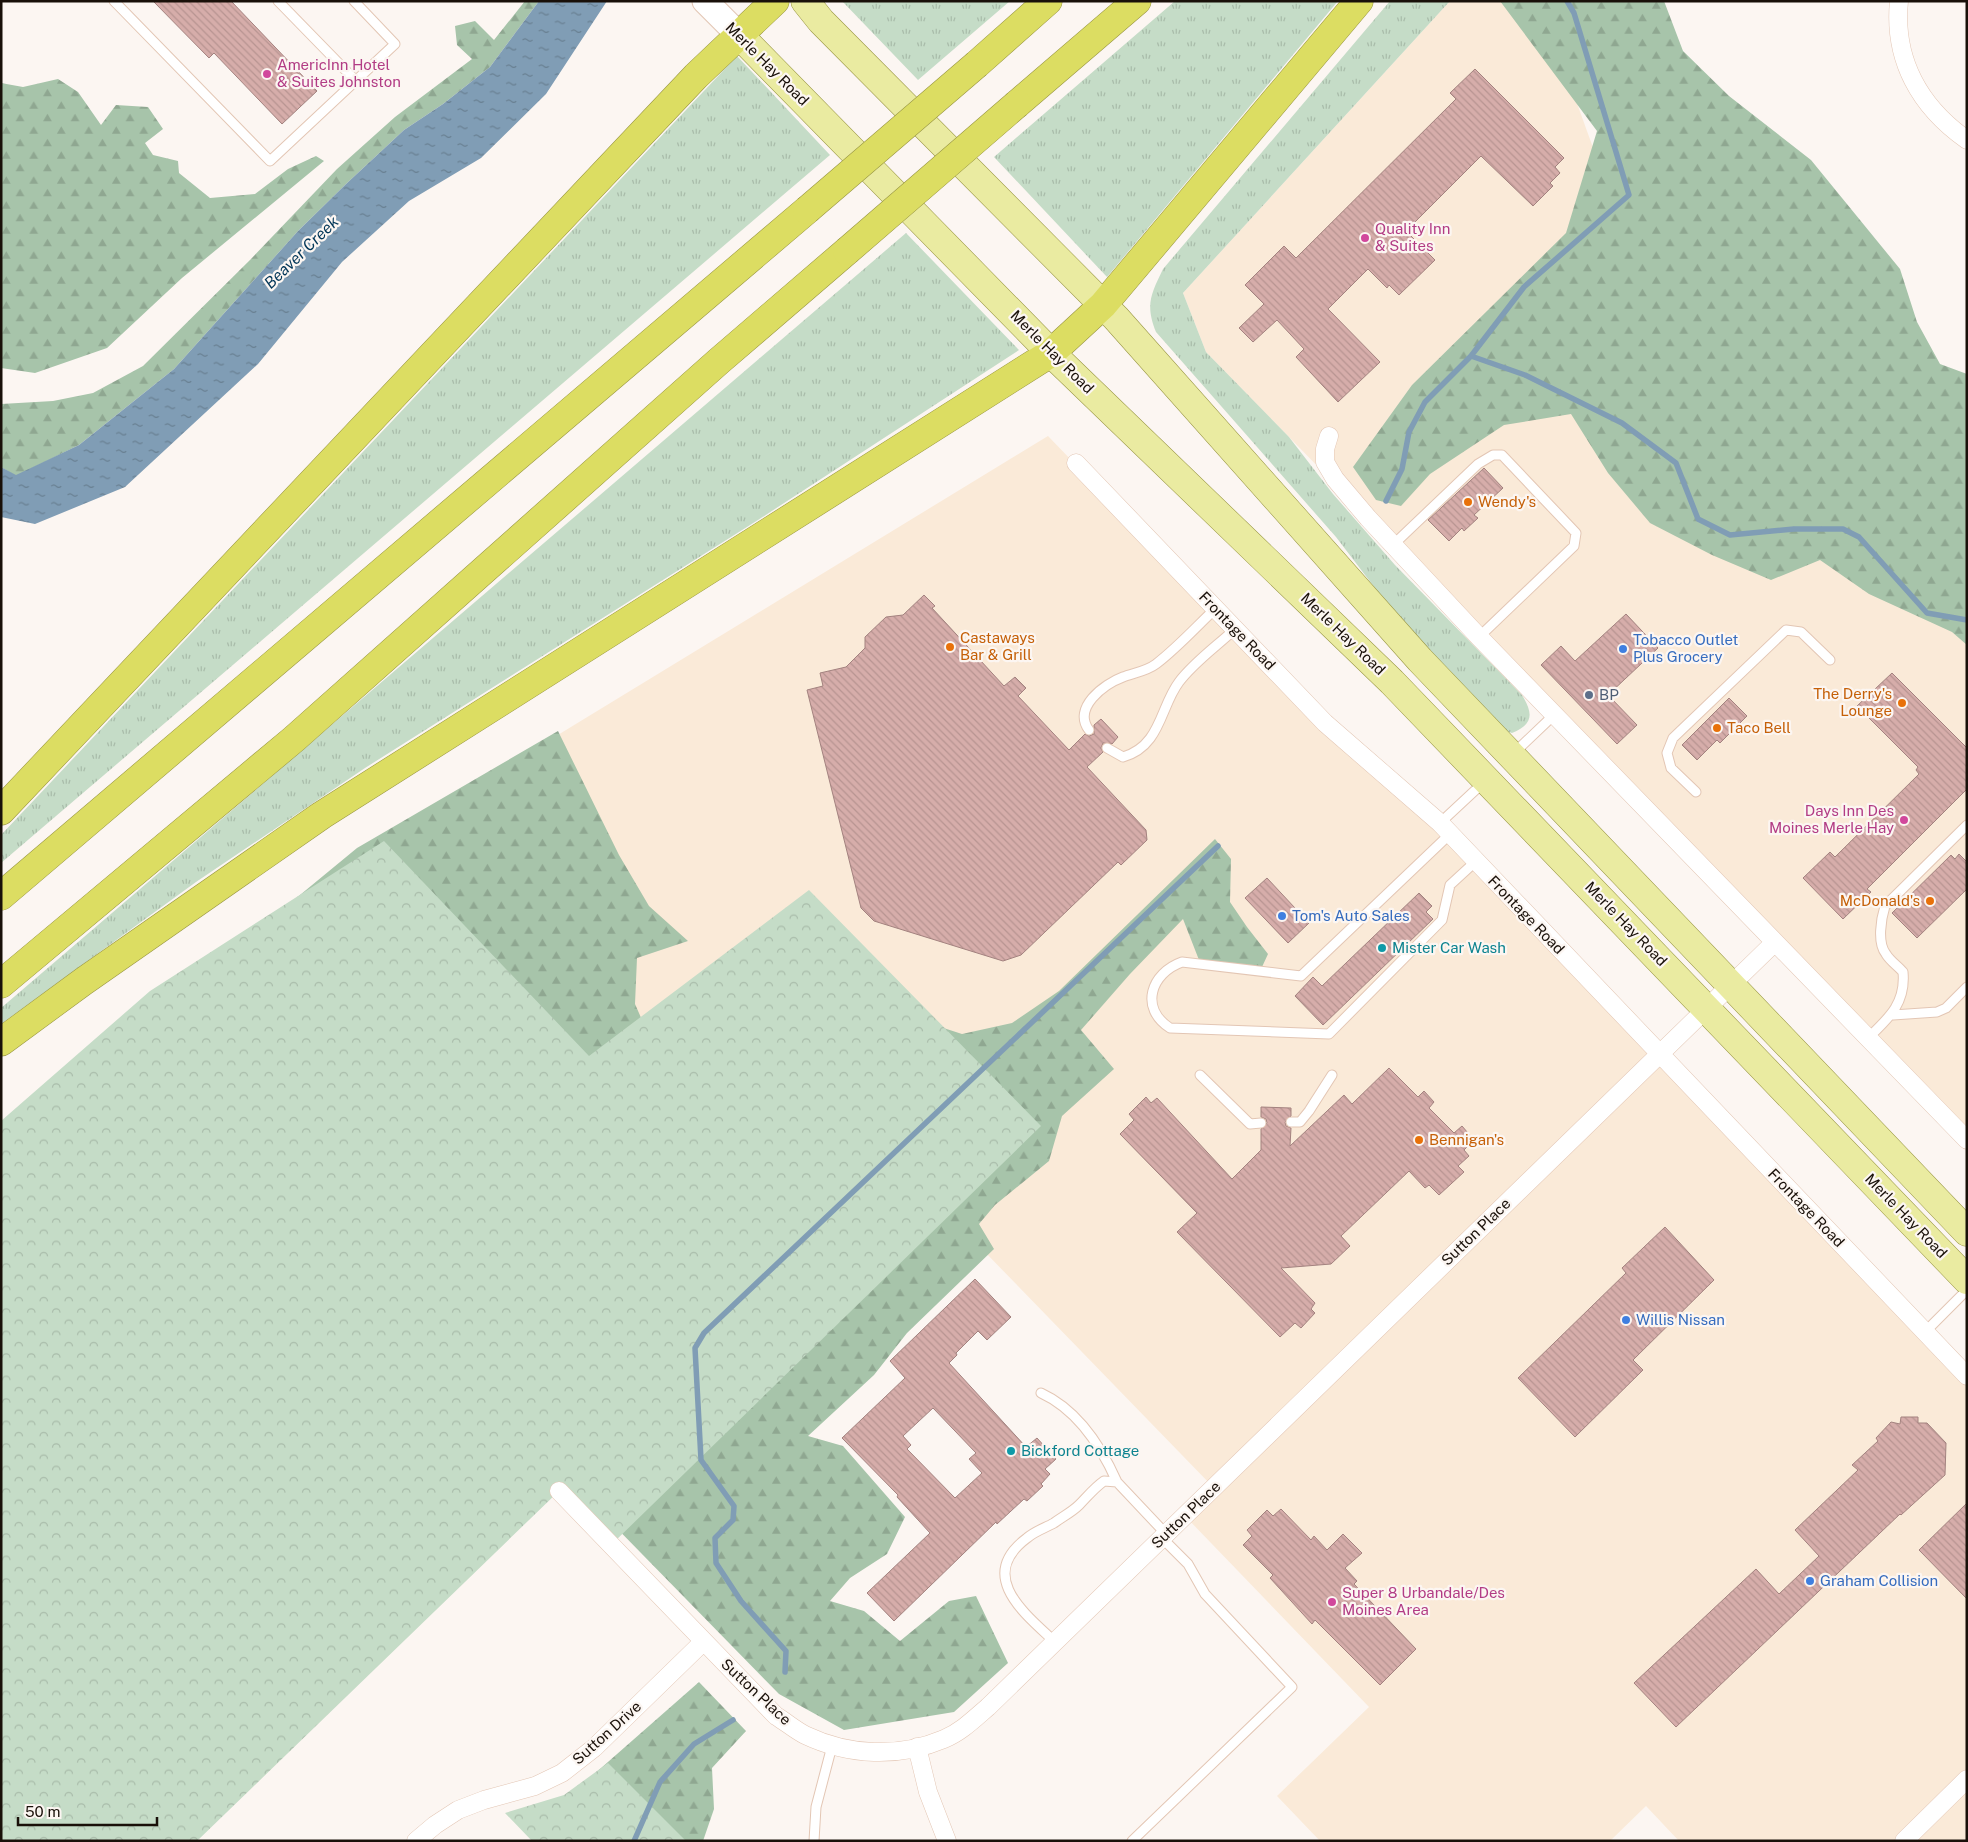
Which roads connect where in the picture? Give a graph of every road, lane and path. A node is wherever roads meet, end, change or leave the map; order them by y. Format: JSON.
{"nodes":[{"id":1,"x":114,"y":1,"type":"edge"},
{"id":2,"x":278,"y":1,"type":"edge"},
{"id":3,"x":354,"y":1,"type":"edge"},
{"id":4,"x":705,"y":1,"type":"edge"},
{"id":5,"x":775,"y":1,"type":"edge"},
{"id":6,"x":805,"y":1,"type":"edge"},
{"id":7,"x":1048,"y":1,"type":"edge"},
{"id":8,"x":1137,"y":1,"type":"edge"},
{"id":9,"x":1359,"y":1,"type":"edge"},
{"id":10,"x":1899,"y":2,"type":"edge"},
{"id":11,"x":738,"y":35,"type":"junction"},
{"id":12,"x":356,"y":81,"type":"junction"},
{"id":13,"x":1967,"y":140,"type":"edge"},
{"id":14,"x":1103,"y":305,"type":"junction"},
{"id":15,"x":1051,"y":353,"type":"junction"},
{"id":16,"x":1329,"y":436,"type":"dead end"},
{"id":17,"x":1076,"y":463,"type":"dead end"},
{"id":18,"x":1393,"y":545,"type":"junction"},
{"id":19,"x":1215,"y":609,"type":"junction"},
{"id":20,"x":1235,"y":629,"type":"junction"},
{"id":21,"x":1479,"y":637,"type":"junction"},
{"id":22,"x":1830,"y":660,"type":"dead end"},
{"id":23,"x":1555,"y":714,"type":"junction"},
{"id":24,"x":1089,"y":730,"type":"dead end"},
{"id":25,"x":1107,"y":748,"type":"dead end"},
{"id":26,"x":1512,"y":755,"type":"junction"},
{"id":27,"x":1486,"y":780,"type":"junction"},
{"id":28,"x":1696,"y":792,"type":"dead end"},
{"id":29,"x":1,"y":812,"type":"edge"},
{"id":30,"x":1967,"y":825,"type":"edge"},
{"id":31,"x":1445,"y":829,"type":"junction"},
{"id":32,"x":1475,"y":862,"type":"junction"},
{"id":33,"x":1,"y":896,"type":"edge"},
{"id":34,"x":1775,"y":942,"type":"junction"},
{"id":35,"x":1,"y":984,"type":"edge"},
{"id":36,"x":1732,"y":984,"type":"junction"},
{"id":37,"x":1967,"y":987,"type":"edge"},
{"id":38,"x":1707,"y":1008,"type":"junction"},
{"id":39,"x":1893,"y":1015,"type":"junction"},
{"id":40,"x":1868,"y":1038,"type":"junction"},
{"id":41,"x":1,"y":1042,"type":"edge"},
{"id":42,"x":1659,"y":1054,"type":"junction"},
{"id":43,"x":1200,"y":1075,"type":"dead end"},
{"id":44,"x":1332,"y":1076,"type":"dead end"},
{"id":45,"x":1291,"y":1122,"type":"dead end"},
{"id":46,"x":1261,"y":1123,"type":"dead end"},
{"id":47,"x":1967,"y":1140,"type":"edge"},
{"id":48,"x":1967,"y":1232,"type":"edge"},
{"id":49,"x":1967,"y":1280,"type":"edge"},
{"id":50,"x":1967,"y":1290,"type":"edge"},
{"id":51,"x":1924,"y":1332,"type":"junction"},
{"id":52,"x":1967,"y":1376,"type":"edge"},
{"id":53,"x":1041,"y":1393,"type":"dead end"},
{"id":54,"x":1117,"y":1482,"type":"junction"},
{"id":55,"x":559,"y":1491,"type":"dead end"},
{"id":56,"x":1164,"y":1536,"type":"junction"},
{"id":57,"x":703,"y":1642,"type":"junction"},
{"id":58,"x":1055,"y":1642,"type":"junction"},
{"id":59,"x":832,"y":1746,"type":"junction"},
{"id":60,"x":917,"y":1747,"type":"junction"},
{"id":61,"x":1967,"y":1778,"type":"edge"},
{"id":62,"x":416,"y":1841,"type":"edge"},
{"id":63,"x":814,"y":1841,"type":"edge"},
{"id":64,"x":947,"y":1841,"type":"edge"},
{"id":65,"x":1132,"y":1841,"type":"edge"},
{"id":66,"x":1904,"y":1841,"type":"edge"}],
"edges":[{"from":1,"to":12,"type":"lane"},
{"from":2,"to":12,"type":"lane"},
{"from":3,"to":12,"type":"lane"},
{"from":4,"to":11,"type":"main road","name":"Merle Hay Road"},
{"from":5,"to":11,"type":"highway"},
{"from":6,"to":14,"type":"main road"},
{"from":7,"to":33,"type":"highway","bridge":true},
{"from":8,"to":35,"type":"highway","bridge":true},
{"from":9,"to":14,"type":"highway"},
{"from":10,"to":13,"type":"street"},
{"from":11,"to":15,"type":"main road","name":"Merle Hay Road"},
{"from":11,"to":29,"type":"highway"},
{"from":14,"to":15,"type":"highway"},
{"from":14,"to":26,"type":"main road"},
{"from":15,"to":27,"type":"main road","name":"Merle Hay Road"},
{"from":15,"to":41,"type":"highway"},
{"from":16,"to":18,"type":"street"},
{"from":17,"to":19,"type":"street","name":"Frontage Road"},
{"from":18,"to":21,"type":"street"},
{"from":18,"to":21,"type":"lane"},
{"from":19,"to":20,"type":"street","name":"Frontage Road"},
{"from":19,"to":24,"type":"lane"},
{"from":20,"to":25,"type":"lane"},
{"from":20,"to":31,"type":"street","name":"Frontage Road"},
{"from":21,"to":23,"type":"street"},
{"from":22,"to":28,"type":"lane"},
{"from":23,"to":26,"type":"lane"},
{"from":23,"to":34,"type":"street"},
{"from":26,"to":36,"type":"main road"},
{"from":27,"to":31,"type":"lane"},
{"from":27,"to":38,"type":"main road","name":"Merle Hay Road"},
{"from":30,"to":39,"type":"lane"},
{"from":31,"to":32,"type":"street","name":"Frontage Road"},
{"from":31,"to":32,"type":"lane"},
{"from":32,"to":42,"type":"street","name":"Frontage Road"},
{"from":34,"to":36,"type":"street","name":"Sutton Place"},
{"from":34,"to":40,"type":"street"},
{"from":36,"to":38,"type":"street","name":"Sutton Place"},
{"from":36,"to":48,"type":"main road"},
{"from":37,"to":39,"type":"lane"},
{"from":38,"to":42,"type":"street","name":"Sutton Place"},
{"from":38,"to":49,"type":"main road","name":"Merle Hay Road"},
{"from":39,"to":40,"type":"lane"},
{"from":40,"to":47,"type":"street"},
{"from":42,"to":51,"type":"street","name":"Frontage Road"},
{"from":42,"to":56,"type":"street","name":"Sutton Place"},
{"from":43,"to":46,"type":"lane"},
{"from":44,"to":45,"type":"lane"},
{"from":50,"to":51,"type":"lane"},
{"from":51,"to":52,"type":"street","name":"Frontage Road"},
{"from":53,"to":54,"type":"lane"},
{"from":54,"to":56,"type":"lane"},
{"from":54,"to":58,"type":"lane"},
{"from":55,"to":57,"type":"street","name":"Sutton Place"},
{"from":56,"to":58,"type":"street","name":"Sutton Place"},
{"from":56,"to":65,"type":"lane"},
{"from":57,"to":59,"type":"street","name":"Sutton Place"},
{"from":57,"to":62,"type":"street","name":"Sutton Drive"},
{"from":58,"to":60,"type":"street","name":"Sutton Place"},
{"from":59,"to":60,"type":"street","name":"Sutton Place"},
{"from":59,"to":63,"type":"lane"},
{"from":60,"to":64,"type":"street"},
{"from":61,"to":66,"type":"street"}]}
